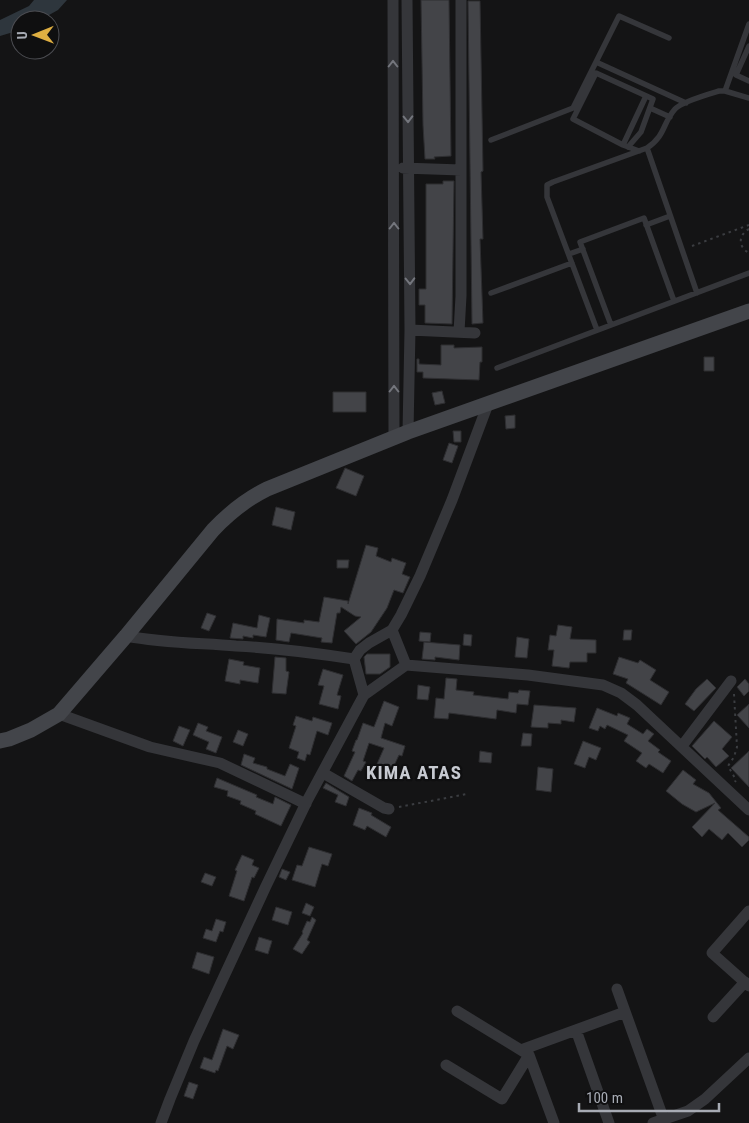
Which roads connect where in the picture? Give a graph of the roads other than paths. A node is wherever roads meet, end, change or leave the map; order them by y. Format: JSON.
{"nodes":[{"id":1,"x":461,"y":0,"type":"edge"},
{"id":2,"x":393,"y":5,"type":"edge"},
{"id":3,"x":407,"y":6,"type":"edge"},
{"id":4,"x":749,"y":24,"type":"edge"},
{"id":5,"x":669,"y":38,"type":"dead end"},
{"id":6,"x":749,"y":46,"type":"edge"},
{"id":7,"x":596,"y":62,"type":"junction"},
{"id":8,"x":749,"y":81,"type":"edge"},
{"id":9,"x":724,"y":91,"type":"junction"},
{"id":10,"x":646,"y":96,"type":"junction"},
{"id":11,"x":749,"y":98,"type":"edge"},
{"id":12,"x":686,"y":103,"type":"junction"},
{"id":13,"x":650,"y":108,"type":"junction"},
{"id":14,"x":670,"y":117,"type":"junction"},
{"id":15,"x":490,"y":140,"type":"dead end"},
{"id":16,"x":626,"y":146,"type":"junction"},
{"id":17,"x":647,"y":148,"type":"junction"},
{"id":18,"x":639,"y":152,"type":"junction"},
{"id":19,"x":393,"y":168,"type":"junction"},
{"id":20,"x":409,"y":169,"type":"junction"},
{"id":21,"x":461,"y":170,"type":"junction"},
{"id":22,"x":670,"y":216,"type":"junction"},
{"id":23,"x":646,"y":225,"type":"junction"},
{"id":24,"x":583,"y":249,"type":"junction"},
{"id":25,"x":569,"y":254,"type":"junction"},
{"id":26,"x":572,"y":262,"type":"junction"},
{"id":27,"x":749,"y":273,"type":"edge"},
{"id":28,"x":492,"y":293,"type":"dead end"},
{"id":29,"x":697,"y":293,"type":"junction"},
{"id":30,"x":674,"y":302,"type":"junction"},
{"id":31,"x":749,"y":311,"type":"edge"},
{"id":32,"x":611,"y":325,"type":"junction"},
{"id":33,"x":410,"y":330,"type":"junction"},
{"id":34,"x":597,"y":330,"type":"junction"},
{"id":35,"x":459,"y":332,"type":"junction"},
{"id":36,"x":475,"y":333,"type":"dead end"},
{"id":37,"x":497,"y":368,"type":"dead end"},
{"id":38,"x":488,"y":404,"type":"junction"},
{"id":39,"x":408,"y":432,"type":"junction"},
{"id":40,"x":394,"y":438,"type":"junction"},
{"id":41,"x":392,"y":630,"type":"junction"},
{"id":42,"x":126,"y":636,"type":"junction"},
{"id":43,"x":354,"y":659,"type":"junction"},
{"id":44,"x":406,"y":665,"type":"junction"},
{"id":45,"x":731,"y":681,"type":"road end"},
{"id":46,"x":364,"y":695,"type":"junction"},
{"id":47,"x":58,"y":714,"type":"junction"},
{"id":48,"x":0,"y":741,"type":"edge"},
{"id":49,"x":682,"y":746,"type":"junction"},
{"id":50,"x":323,"y":773,"type":"junction"},
{"id":51,"x":306,"y":804,"type":"junction"},
{"id":52,"x":389,"y":809,"type":"road end"},
{"id":53,"x":749,"y":810,"type":"edge"},
{"id":54,"x":748,"y":913,"type":"edge"},
{"id":55,"x":747,"y":984,"type":"edge"},
{"id":56,"x":617,"y":989,"type":"dead end"},
{"id":57,"x":457,"y":1011,"type":"dead end"},
{"id":58,"x":625,"y":1012,"type":"junction"},
{"id":59,"x":713,"y":1017,"type":"dead end"},
{"id":60,"x":576,"y":1030,"type":"junction"},
{"id":61,"x":525,"y":1053,"type":"junction"},
{"id":62,"x":749,"y":1058,"type":"edge"},
{"id":63,"x":446,"y":1065,"type":"dead end"},
{"id":64,"x":660,"y":1122,"type":"edge"},
{"id":65,"x":162,"y":1123,"type":"edge"},
{"id":66,"x":554,"y":1123,"type":"edge"},
{"id":67,"x":609,"y":1123,"type":"edge"}],
"edges":[{"from":1,"to":21,"type":"street"},
{"from":2,"to":3,"type":"street"},
{"from":19,"to":2,"type":"street","one_way":true},
{"from":3,"to":20,"type":"street","one_way":true},
{"from":4,"to":9,"type":"lane"},
{"from":5,"to":7,"type":"lane"},
{"from":6,"to":8,"type":"lane"},
{"from":7,"to":12,"type":"lane"},
{"from":7,"to":15,"type":"lane"},
{"from":9,"to":11,"type":"lane"},
{"from":9,"to":12,"type":"lane"},
{"from":10,"to":13,"type":"lane"},
{"from":10,"to":16,"type":"lane"},
{"from":10,"to":16,"type":"lane"},
{"from":12,"to":14,"type":"lane"},
{"from":13,"to":14,"type":"lane"},
{"from":13,"to":16,"type":"lane"},
{"from":14,"to":17,"type":"lane"},
{"from":16,"to":18,"type":"lane"},
{"from":17,"to":18,"type":"lane"},
{"from":17,"to":22,"type":"lane"},
{"from":18,"to":25,"type":"lane"},
{"from":19,"to":20,"type":"street"},
{"from":40,"to":19,"type":"street","one_way":true},
{"from":20,"to":21,"type":"street"},
{"from":20,"to":33,"type":"street","one_way":true},
{"from":21,"to":35,"type":"street"},
{"from":22,"to":23,"type":"lane"},
{"from":22,"to":29,"type":"lane"},
{"from":23,"to":24,"type":"lane"},
{"from":23,"to":30,"type":"lane"},
{"from":24,"to":25,"type":"lane"},
{"from":24,"to":32,"type":"lane"},
{"from":25,"to":26,"type":"lane"},
{"from":26,"to":28,"type":"lane"},
{"from":26,"to":34,"type":"lane"},
{"from":27,"to":29,"type":"lane"},
{"from":29,"to":30,"type":"lane"},
{"from":30,"to":32,"type":"lane"},
{"from":31,"to":38,"type":"main road"},
{"from":32,"to":34,"type":"lane"},
{"from":33,"to":35,"type":"street"},
{"from":33,"to":39,"type":"street"},
{"from":34,"to":37,"type":"lane"},
{"from":35,"to":36,"type":"street"},
{"from":38,"to":39,"type":"main road"},
{"from":38,"to":41,"type":"street"},
{"from":39,"to":40,"type":"main road"},
{"from":40,"to":42,"type":"main road"},
{"from":41,"to":43,"type":"street"},
{"from":41,"to":44,"type":"street"},
{"from":42,"to":43,"type":"street"},
{"from":42,"to":47,"type":"main road"},
{"from":43,"to":46,"type":"street"},
{"from":44,"to":46,"type":"street"},
{"from":44,"to":49,"type":"street"},
{"from":45,"to":49,"type":"street"},
{"from":46,"to":50,"type":"street"},
{"from":47,"to":48,"type":"main road"},
{"from":47,"to":51,"type":"street"},
{"from":49,"to":53,"type":"street"},
{"from":50,"to":51,"type":"street"},
{"from":50,"to":52,"type":"street"},
{"from":51,"to":65,"type":"street"},
{"from":54,"to":55,"type":"street"},
{"from":55,"to":59,"type":"street"},
{"from":56,"to":58,"type":"street"},
{"from":57,"to":61,"type":"street"},
{"from":58,"to":60,"type":"street"},
{"from":58,"to":64,"type":"street"},
{"from":60,"to":61,"type":"street"},
{"from":60,"to":67,"type":"street"},
{"from":61,"to":63,"type":"street"},
{"from":61,"to":66,"type":"street"},
{"from":62,"to":64,"type":"street"}]}
